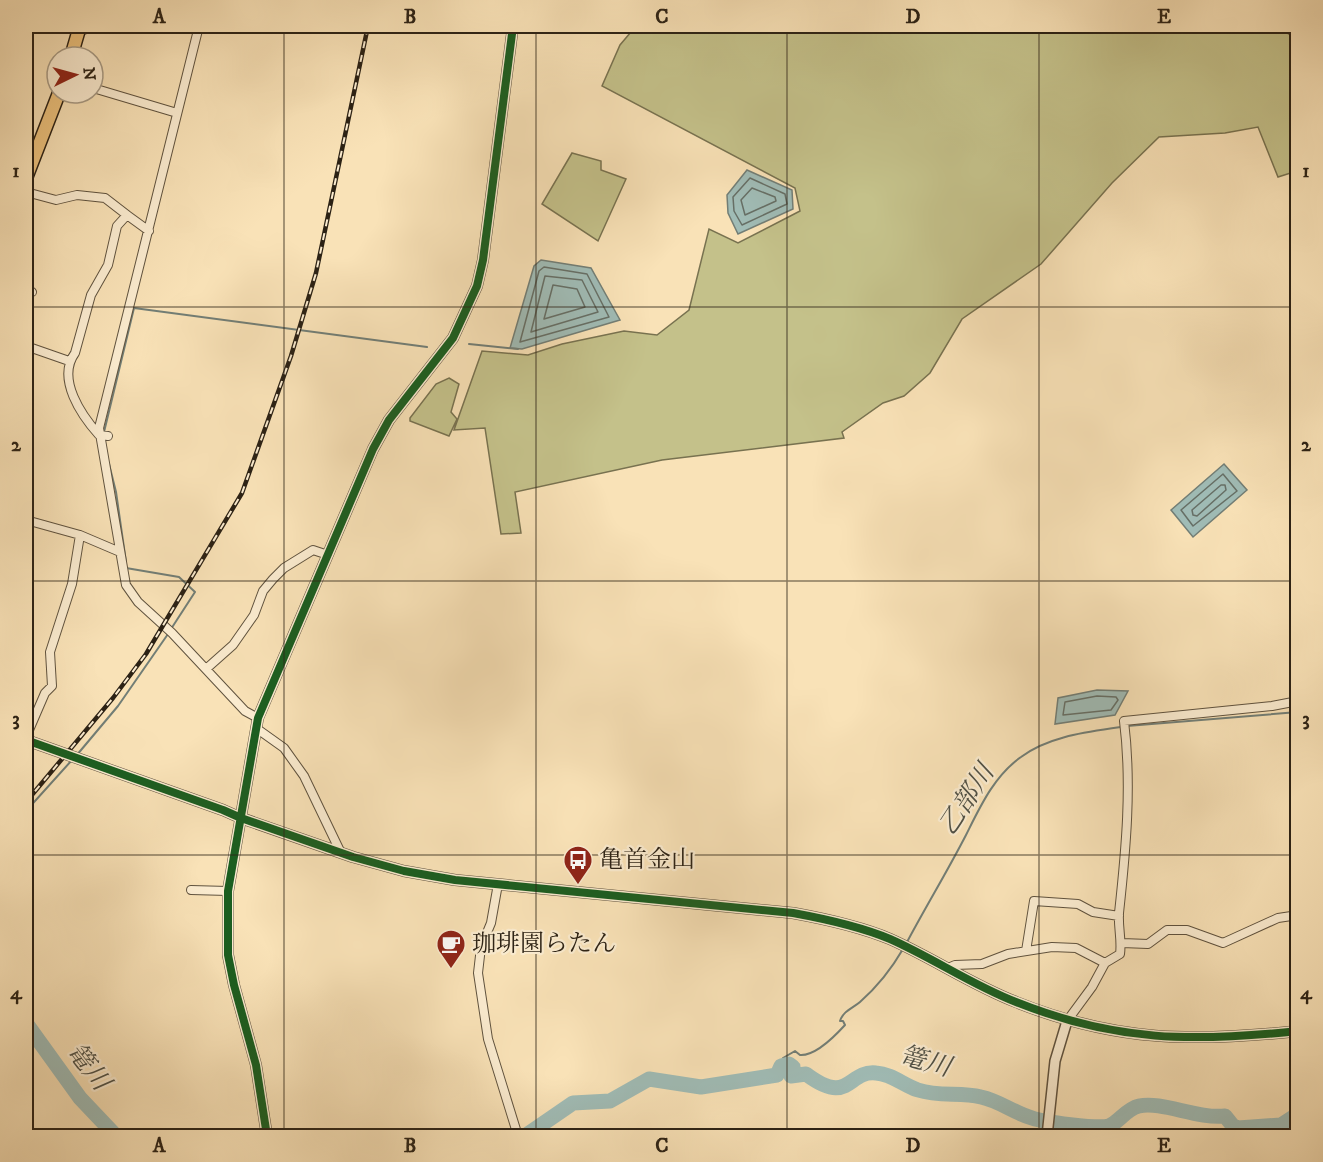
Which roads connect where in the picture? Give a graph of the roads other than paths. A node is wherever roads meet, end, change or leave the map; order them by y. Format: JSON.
{"nodes":[{"id":1,"x":32,"y":26,"type":"edge"},
{"id":2,"x":99,"y":26,"type":"edge"},
{"id":3,"x":199,"y":26,"type":"edge"},
{"id":4,"x":513,"y":26,"type":"edge"},
{"id":5,"x":80,"y":28,"type":"edge"},
{"id":6,"x":26,"y":30,"type":"edge"},
{"id":7,"x":75,"y":45,"type":"edge"},
{"id":8,"x":105,"y":92,"type":"edge"},
{"id":9,"x":53,"y":105,"type":"edge"},
{"id":10,"x":177,"y":113,"type":"junction"},
{"id":11,"x":26,"y":176,"type":"edge"},
{"id":12,"x":26,"y":192,"type":"edge"},
{"id":13,"x":127,"y":215,"type":"junction"},
{"id":14,"x":149,"y":231,"type":"junction"},
{"id":15,"x":26,"y":346,"type":"edge"},
{"id":16,"x":69,"y":361,"type":"junction"},
{"id":17,"x":103,"y":436,"type":"junction"},
{"id":18,"x":26,"y":520,"type":"edge"},
{"id":19,"x":80,"y":535,"type":"junction"},
{"id":20,"x":120,"y":552,"type":"junction"},
{"id":21,"x":328,"y":555,"type":"junction"},
{"id":22,"x":206,"y":669,"type":"junction"},
{"id":23,"x":1298,"y":701,"type":"edge"},
{"id":24,"x":258,"y":718,"type":"junction"},
{"id":25,"x":255,"y":728,"type":"junction"},
{"id":26,"x":26,"y":738,"type":"edge"},
{"id":27,"x":241,"y":818,"type":"junction"},
{"id":28,"x":340,"y":851,"type":"junction"},
{"id":29,"x":498,"y":884,"type":"junction"},
{"id":30,"x":191,"y":890,"type":"dead end"},
{"id":31,"x":228,"y":891,"type":"junction"},
{"id":32,"x":1298,"y":915,"type":"edge"},
{"id":33,"x":1119,"y":916,"type":"junction"},
{"id":34,"x":1122,"y":943,"type":"junction"},
{"id":35,"x":1026,"y":951,"type":"junction"},
{"id":36,"x":1105,"y":963,"type":"junction"},
{"id":37,"x":948,"y":968,"type":"junction"},
{"id":38,"x":1067,"y":1021,"type":"junction"},
{"id":39,"x":1298,"y":1031,"type":"edge"},
{"id":40,"x":267,"y":1137,"type":"edge"},
{"id":41,"x":518,"y":1137,"type":"edge"},
{"id":42,"x":1047,"y":1137,"type":"edge"}],
"edges":[{"from":1,"to":6,"type":"street"},
{"from":2,"to":5,"type":"street"},
{"from":3,"to":10,"type":"street"},
{"from":4,"to":21,"type":"street"},
{"from":5,"to":7,"type":"main road"},
{"from":8,"to":10,"type":"street"},
{"from":9,"to":11,"type":"main road"},
{"from":10,"to":14,"type":"street"},
{"from":12,"to":13,"type":"street"},
{"from":13,"to":14,"type":"street"},
{"from":13,"to":16,"type":"street"},
{"from":14,"to":17,"type":"street"},
{"from":15,"to":16,"type":"street"},
{"from":16,"to":17,"type":"street"},
{"from":17,"to":20,"type":"street"},
{"from":18,"to":19,"type":"street"},
{"from":19,"to":20,"type":"street"},
{"from":19,"to":26,"type":"street"},
{"from":20,"to":22,"type":"street"},
{"from":21,"to":22,"type":"street"},
{"from":21,"to":24,"type":"street"},
{"from":22,"to":24,"type":"street"},
{"from":23,"to":33,"type":"street"},
{"from":24,"to":25,"type":"street"},
{"from":25,"to":27,"type":"street"},
{"from":25,"to":28,"type":"street"},
{"from":26,"to":27,"type":"street"},
{"from":27,"to":28,"type":"street"},
{"from":27,"to":31,"type":"street"},
{"from":28,"to":29,"type":"street"},
{"from":29,"to":37,"type":"street"},
{"from":29,"to":41,"type":"street"},
{"from":30,"to":31,"type":"street"},
{"from":31,"to":40,"type":"street"},
{"from":32,"to":34,"type":"street"},
{"from":33,"to":34,"type":"street"},
{"from":33,"to":35,"type":"street"},
{"from":34,"to":36,"type":"street"},
{"from":35,"to":36,"type":"street"},
{"from":35,"to":37,"type":"street"},
{"from":36,"to":38,"type":"street"},
{"from":37,"to":38,"type":"street"},
{"from":38,"to":39,"type":"street"},
{"from":38,"to":42,"type":"street"}]}
